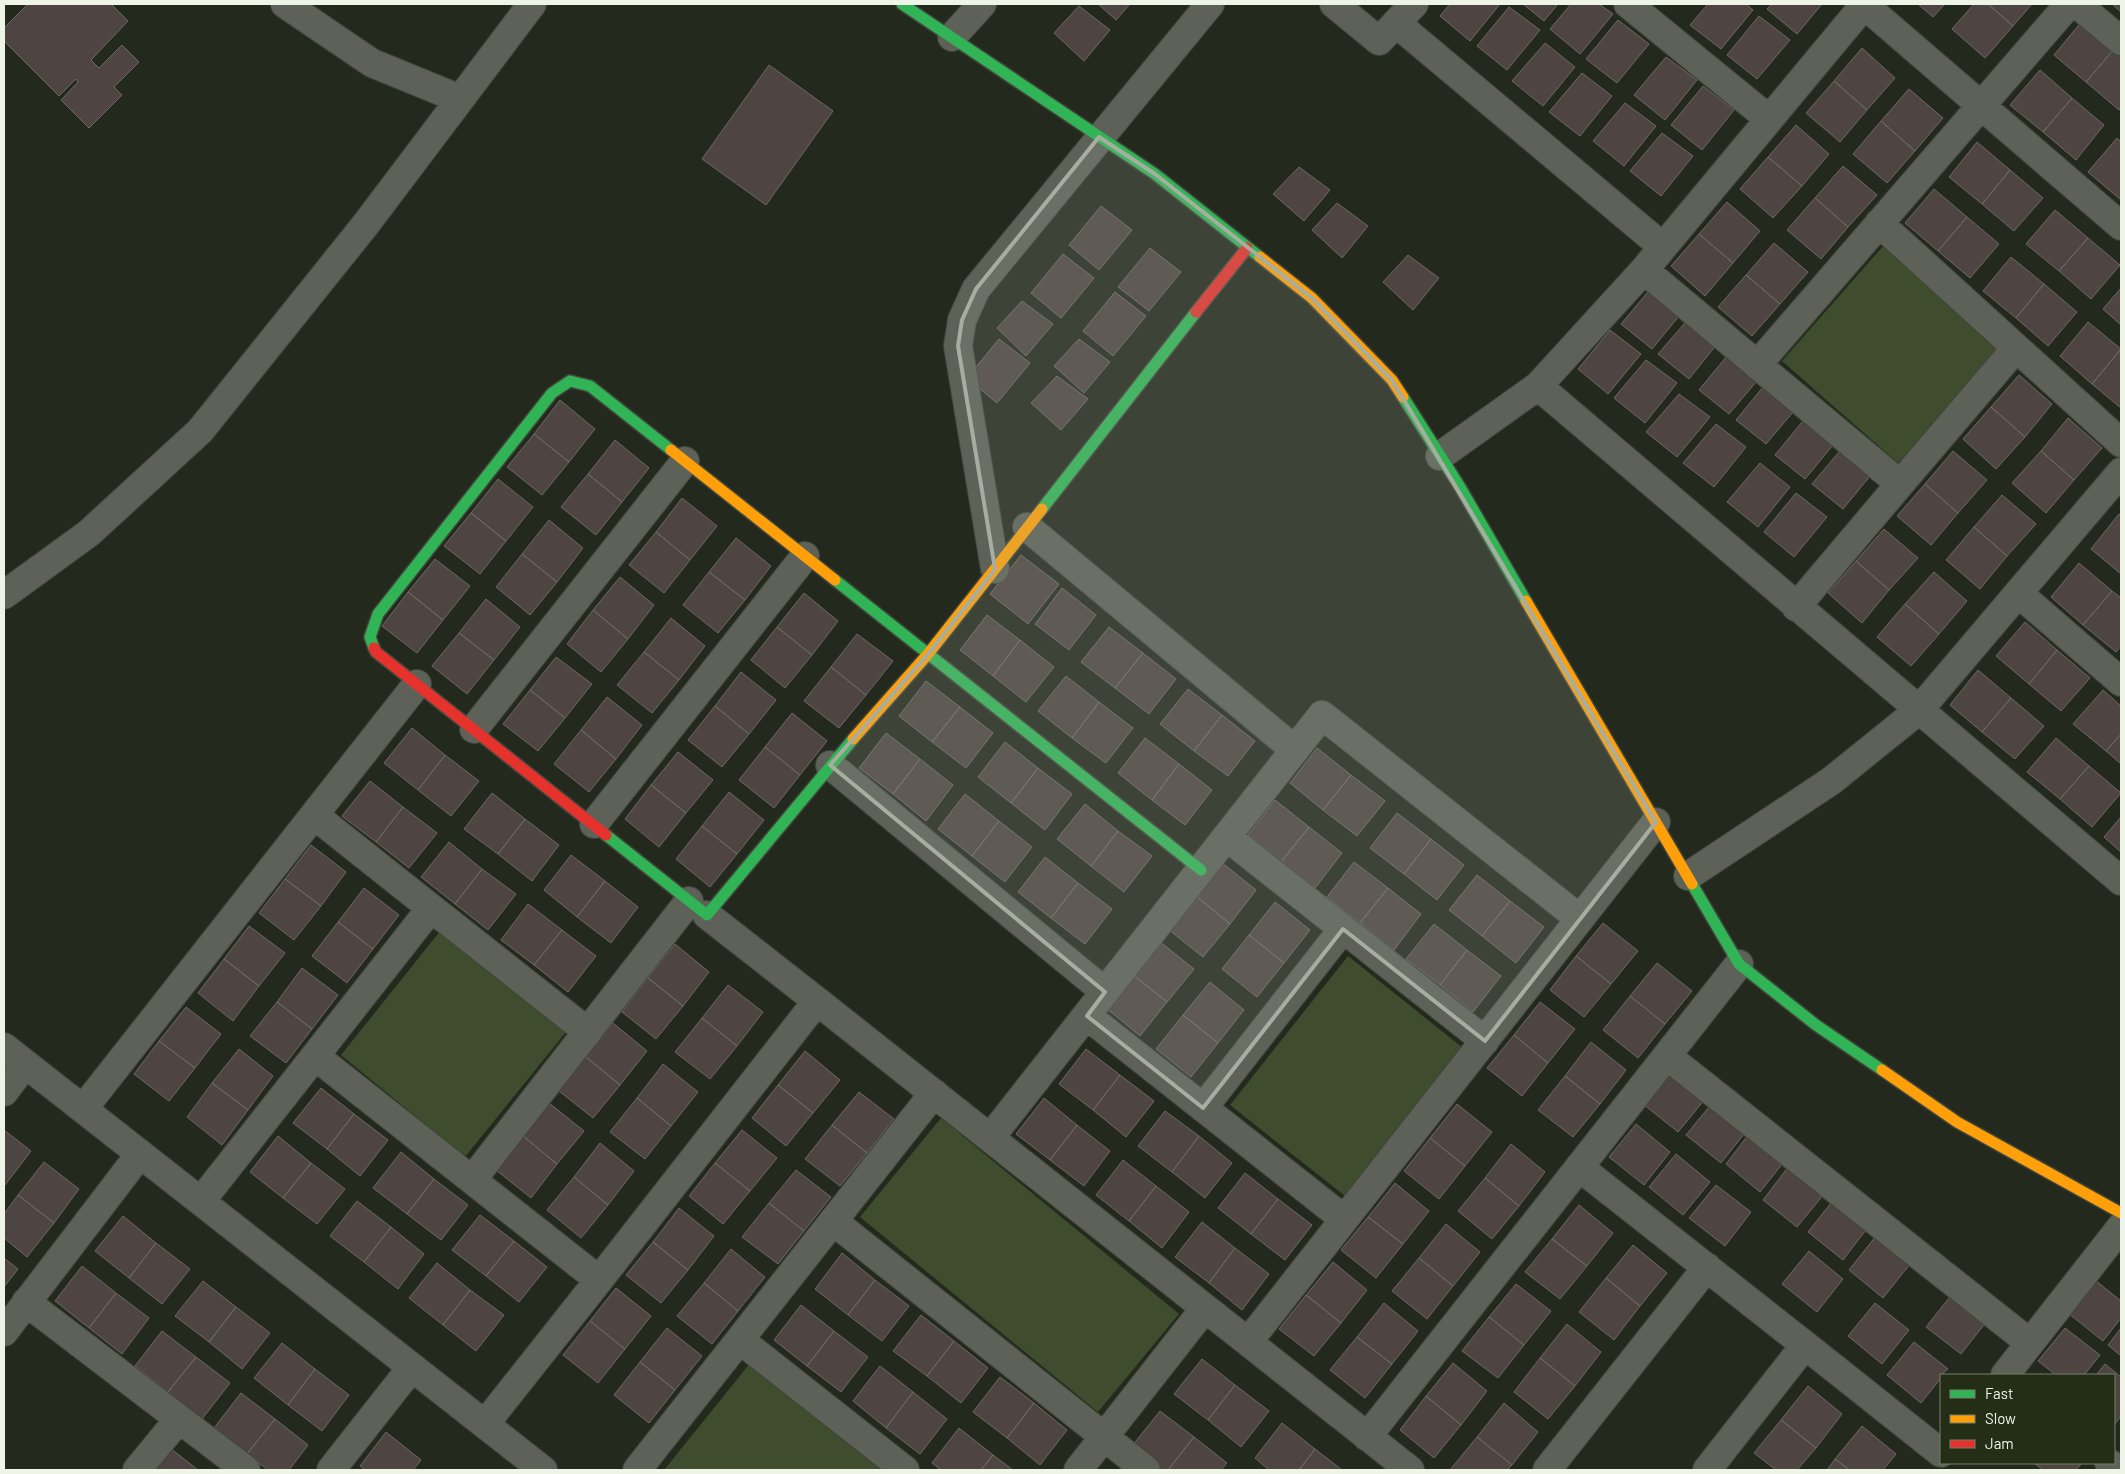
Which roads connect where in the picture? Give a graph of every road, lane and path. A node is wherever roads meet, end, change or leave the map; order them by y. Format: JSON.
{"nodes":[{"id":1,"x":285,"y":4,"type":"edge"},
{"id":2,"x":532,"y":4,"type":"edge"},
{"id":3,"x":902,"y":4,"type":"edge"},
{"id":4,"x":982,"y":4,"type":"edge"},
{"id":5,"x":1210,"y":4,"type":"edge"},
{"id":6,"x":1334,"y":4,"type":"edge"},
{"id":7,"x":1628,"y":4,"type":"edge"},
{"id":8,"x":1864,"y":4,"type":"edge"},
{"id":9,"x":2068,"y":4,"type":"edge"},
{"id":10,"x":2077,"y":4,"type":"edge"},
{"id":11,"x":1405,"y":14,"type":"edge"},
{"id":12,"x":952,"y":37,"type":"junction"},
{"id":13,"x":2121,"y":41,"type":"edge"},
{"id":14,"x":460,"y":99,"type":"junction"},
{"id":15,"x":1980,"y":105,"type":"junction"},
{"id":16,"x":1769,"y":119,"type":"junction"},
{"id":17,"x":1099,"y":137,"type":"junction"},
{"id":18,"x":1879,"y":223,"type":"junction"},
{"id":19,"x":2121,"y":226,"type":"edge"},
{"id":20,"x":1663,"y":247,"type":"junction"},
{"id":21,"x":1247,"y":248,"type":"junction"},
{"id":22,"x":1644,"y":270,"type":"junction"},
{"id":23,"x":2016,"y":348,"type":"junction"},
{"id":24,"x":1757,"y":365,"type":"junction"},
{"id":25,"x":1538,"y":386,"type":"junction"},
{"id":26,"x":2121,"y":443,"type":"edge"},
{"id":27,"x":1440,"y":456,"type":"junction"},
{"id":28,"x":685,"y":461,"type":"junction"},
{"id":29,"x":2118,"y":481,"type":"edge"},
{"id":30,"x":1900,"y":484,"type":"junction"},
{"id":31,"x":1027,"y":527,"type":"junction"},
{"id":32,"x":805,"y":556,"type":"junction"},
{"id":33,"x":994,"y":569,"type":"junction"},
{"id":34,"x":2018,"y":593,"type":"junction"},
{"id":35,"x":4,"y":595,"type":"edge"},
{"id":36,"x":1796,"y":606,"type":"junction"},
{"id":37,"x":928,"y":654,"type":"junction"},
{"id":38,"x":2121,"y":682,"type":"edge"},
{"id":39,"x":417,"y":684,"type":"junction"},
{"id":40,"x":1919,"y":710,"type":"junction"},
{"id":41,"x":474,"y":729,"type":"junction"},
{"id":42,"x":1295,"y":750,"type":"junction"},
{"id":43,"x":830,"y":765,"type":"junction"},
{"id":44,"x":314,"y":815,"type":"junction"},
{"id":45,"x":1656,"y":822,"type":"junction"},
{"id":46,"x":594,"y":824,"type":"junction"},
{"id":47,"x":1227,"y":837,"type":"junction"},
{"id":48,"x":1201,"y":870,"type":"junction"},
{"id":49,"x":1688,"y":876,"type":"junction"},
{"id":50,"x":2121,"y":881,"type":"edge"},
{"id":51,"x":431,"y":908,"type":"junction"},
{"id":52,"x":698,"y":908,"type":"junction"},
{"id":53,"x":1580,"y":919,"type":"junction"},
{"id":54,"x":1343,"y":929,"type":"junction"},
{"id":55,"x":1739,"y":964,"type":"junction"},
{"id":56,"x":1105,"y":992,"type":"junction"},
{"id":57,"x":817,"y":1001,"type":"junction"},
{"id":58,"x":1086,"y":1016,"type":"junction"},
{"id":59,"x":588,"y":1032,"type":"junction"},
{"id":60,"x":1485,"y":1041,"type":"junction"},
{"id":61,"x":4,"y":1047,"type":"edge"},
{"id":62,"x":315,"y":1056,"type":"junction"},
{"id":63,"x":1667,"y":1056,"type":"junction"},
{"id":64,"x":25,"y":1064,"type":"junction"},
{"id":65,"x":4,"y":1092,"type":"edge"},
{"id":66,"x":934,"y":1093,"type":"junction"},
{"id":67,"x":1203,"y":1108,"type":"junction"},
{"id":68,"x":83,"y":1109,"type":"junction"},
{"id":69,"x":990,"y":1138,"type":"junction"},
{"id":70,"x":140,"y":1154,"type":"junction"},
{"id":71,"x":1580,"y":1167,"type":"junction"},
{"id":72,"x":472,"y":1180,"type":"junction"},
{"id":73,"x":201,"y":1201,"type":"junction"},
{"id":74,"x":2121,"y":1213,"type":"edge"},
{"id":75,"x":1344,"y":1219,"type":"junction"},
{"id":76,"x":833,"y":1221,"type":"junction"},
{"id":77,"x":2121,"y":1227,"type":"edge"},
{"id":78,"x":1707,"y":1267,"type":"junction"},
{"id":79,"x":598,"y":1280,"type":"junction"},
{"id":80,"x":26,"y":1302,"type":"junction"},
{"id":81,"x":1205,"y":1308,"type":"junction"},
{"id":82,"x":4,"y":1332,"type":"edge"},
{"id":83,"x":740,"y":1340,"type":"junction"},
{"id":84,"x":1248,"y":1342,"type":"junction"},
{"id":85,"x":2030,"y":1343,"type":"junction"},
{"id":86,"x":1805,"y":1345,"type":"junction"},
{"id":87,"x":412,"y":1367,"type":"junction"},
{"id":88,"x":2006,"y":1374,"type":"edge"},
{"id":89,"x":179,"y":1419,"type":"junction"},
{"id":90,"x":484,"y":1424,"type":"junction"},
{"id":91,"x":1104,"y":1437,"type":"junction"},
{"id":92,"x":1367,"y":1437,"type":"junction"},
{"id":93,"x":1940,"y":1453,"type":"edge"},
{"id":94,"x":1940,"y":1455,"type":"edge"},
{"id":95,"x":537,"y":1468,"type":"edge"},
{"id":96,"x":137,"y":1470,"type":"edge"},
{"id":97,"x":246,"y":1470,"type":"edge"},
{"id":98,"x":331,"y":1470,"type":"edge"},
{"id":99,"x":637,"y":1470,"type":"edge"},
{"id":100,"x":905,"y":1470,"type":"edge"},
{"id":101,"x":1078,"y":1470,"type":"edge"},
{"id":102,"x":1146,"y":1470,"type":"edge"},
{"id":103,"x":1410,"y":1470,"type":"edge"},
{"id":104,"x":1547,"y":1470,"type":"edge"},
{"id":105,"x":1707,"y":1470,"type":"edge"},
{"id":106,"x":1930,"y":1470,"type":"edge"}],
"edges":[{"from":1,"to":14,"type":"street"},
{"from":2,"to":14,"type":"street"},
{"from":3,"to":12,"type":"street"},
{"from":4,"to":12,"type":"street"},
{"from":5,"to":17,"type":"street"},
{"from":6,"to":11,"type":"street"},
{"from":7,"to":16,"type":"street"},
{"from":8,"to":15,"type":"street"},
{"from":8,"to":16,"type":"street"},
{"from":9,"to":15,"type":"street"},
{"from":10,"to":13,"type":"street"},
{"from":11,"to":20,"type":"street"},
{"from":12,"to":17,"type":"street"},
{"from":14,"to":35,"type":"street"},
{"from":15,"to":18,"type":"street"},
{"from":15,"to":19,"type":"street"},
{"from":16,"to":20,"type":"street"},
{"from":17,"to":21,"type":"street"},
{"from":17,"to":33,"type":"street"},
{"from":18,"to":23,"type":"street"},
{"from":18,"to":24,"type":"street"},
{"from":20,"to":22,"type":"street"},
{"from":21,"to":27,"type":"street"},
{"from":21,"to":31,"type":"street"},
{"from":22,"to":24,"type":"street"},
{"from":22,"to":25,"type":"street"},
{"from":23,"to":26,"type":"street"},
{"from":23,"to":30,"type":"street"},
{"from":24,"to":30,"type":"street"},
{"from":25,"to":27,"type":"street"},
{"from":25,"to":36,"type":"street"},
{"from":27,"to":45,"type":"street"},
{"from":28,"to":32,"type":"street"},
{"from":28,"to":39,"type":"street"},
{"from":28,"to":41,"type":"street"},
{"from":29,"to":34,"type":"street"},
{"from":30,"to":36,"type":"street"},
{"from":31,"to":33,"type":"street"},
{"from":31,"to":42,"type":"street"},
{"from":32,"to":37,"type":"street"},
{"from":32,"to":46,"type":"street"},
{"from":33,"to":37,"type":"street"},
{"from":34,"to":38,"type":"street"},
{"from":34,"to":40,"type":"street"},
{"from":36,"to":40,"type":"street"},
{"from":37,"to":43,"type":"street"},
{"from":37,"to":48,"type":"street"},
{"from":39,"to":41,"type":"street"},
{"from":39,"to":44,"type":"street"},
{"from":40,"to":49,"type":"street"},
{"from":40,"to":50,"type":"street"},
{"from":41,"to":46,"type":"street"},
{"from":42,"to":47,"type":"street"},
{"from":42,"to":53,"type":"street"},
{"from":43,"to":52,"type":"street"},
{"from":43,"to":56,"type":"street"},
{"from":44,"to":51,"type":"street"},
{"from":44,"to":68,"type":"street"},
{"from":45,"to":49,"type":"street"},
{"from":45,"to":53,"type":"street"},
{"from":46,"to":52,"type":"street"},
{"from":47,"to":48,"type":"street"},
{"from":47,"to":54,"type":"street"},
{"from":48,"to":56,"type":"street"},
{"from":49,"to":55,"type":"street"},
{"from":51,"to":59,"type":"street"},
{"from":51,"to":62,"type":"street"},
{"from":52,"to":57,"type":"street"},
{"from":52,"to":59,"type":"street"},
{"from":53,"to":60,"type":"street"},
{"from":54,"to":60,"type":"street"},
{"from":54,"to":67,"type":"street"},
{"from":55,"to":63,"type":"street"},
{"from":55,"to":74,"type":"street"},
{"from":56,"to":58,"type":"street"},
{"from":57,"to":66,"type":"street"},
{"from":57,"to":79,"type":"street"},
{"from":58,"to":67,"type":"street"},
{"from":58,"to":69,"type":"street"},
{"from":59,"to":72,"type":"street"},
{"from":60,"to":75,"type":"street"},
{"from":61,"to":64,"type":"street"},
{"from":62,"to":72,"type":"street"},
{"from":62,"to":73,"type":"street"},
{"from":63,"to":71,"type":"street"},
{"from":63,"to":85,"type":"street"},
{"from":64,"to":65,"type":"street"},
{"from":64,"to":68,"type":"street"},
{"from":66,"to":69,"type":"street"},
{"from":66,"to":76,"type":"street"},
{"from":67,"to":75,"type":"street"},
{"from":68,"to":70,"type":"street"},
{"from":69,"to":81,"type":"street"},
{"from":70,"to":73,"type":"street"},
{"from":70,"to":80,"type":"street"},
{"from":71,"to":78,"type":"street"},
{"from":71,"to":92,"type":"street"},
{"from":72,"to":79,"type":"street"},
{"from":73,"to":87,"type":"street"},
{"from":75,"to":84,"type":"street"},
{"from":76,"to":83,"type":"street"},
{"from":76,"to":91,"type":"street"},
{"from":77,"to":85,"type":"street"},
{"from":78,"to":86,"type":"street"},
{"from":78,"to":104,"type":"street"},
{"from":79,"to":90,"type":"street"},
{"from":80,"to":82,"type":"street"},
{"from":80,"to":89,"type":"street"},
{"from":81,"to":84,"type":"street"},
{"from":81,"to":91,"type":"street"},
{"from":83,"to":99,"type":"street"},
{"from":83,"to":100,"type":"street"},
{"from":84,"to":92,"type":"street"},
{"from":85,"to":88,"type":"street"},
{"from":86,"to":93,"type":"street"},
{"from":86,"to":105,"type":"street"},
{"from":87,"to":90,"type":"street"},
{"from":87,"to":98,"type":"street"},
{"from":89,"to":96,"type":"street"},
{"from":89,"to":97,"type":"street"},
{"from":90,"to":95,"type":"street"},
{"from":91,"to":101,"type":"street"},
{"from":91,"to":102,"type":"street"},
{"from":92,"to":103,"type":"street"},
{"from":94,"to":106,"type":"street"}]}
